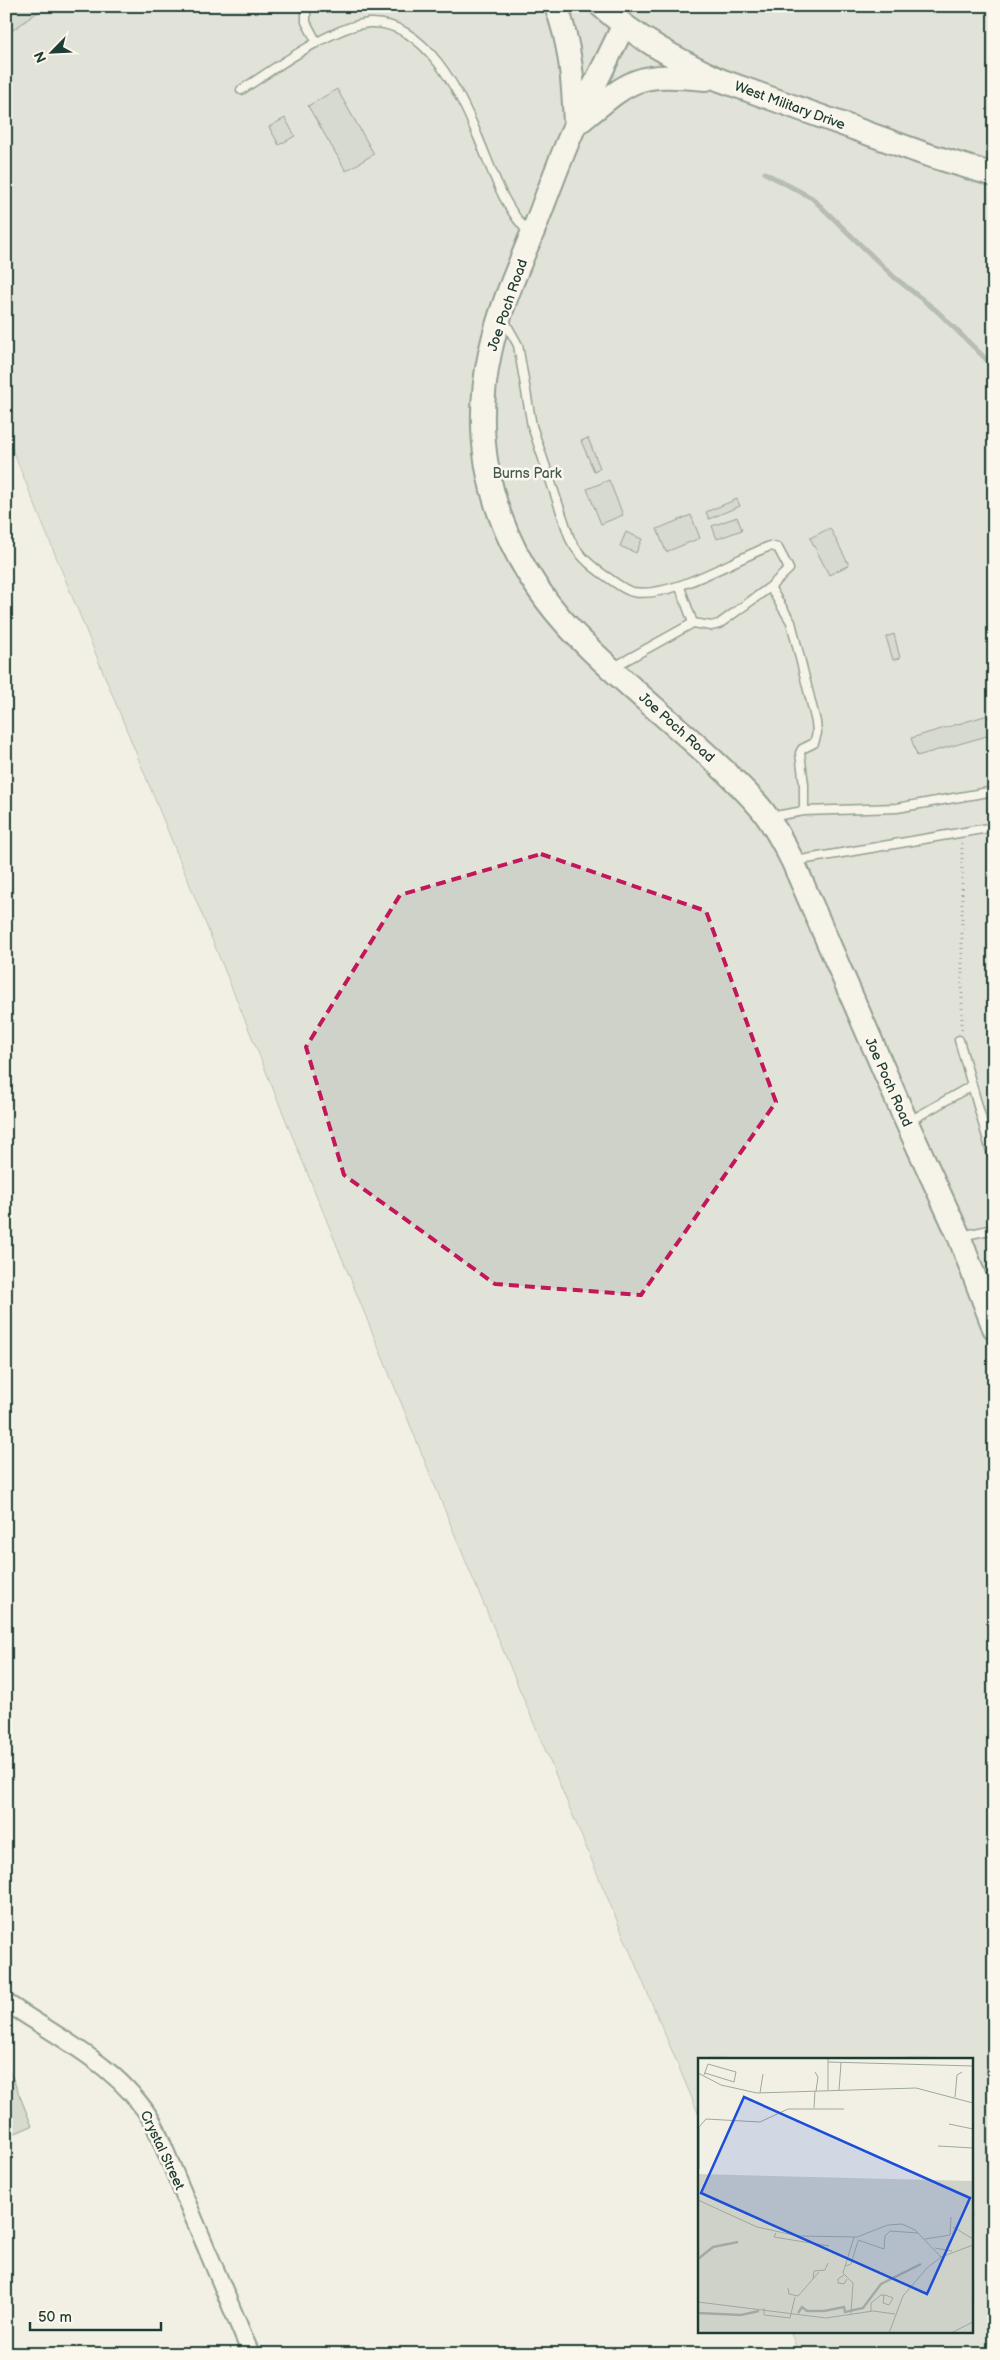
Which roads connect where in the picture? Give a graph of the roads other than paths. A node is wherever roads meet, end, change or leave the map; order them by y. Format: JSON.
{"nodes":[{"id":1,"x":306,"y":6,"type":"edge"},
{"id":2,"x":556,"y":6,"type":"edge"},
{"id":3,"x":601,"y":6,"type":"edge"},
{"id":4,"x":623,"y":26,"type":"junction"},
{"id":5,"x":317,"y":43,"type":"junction"},
{"id":6,"x":720,"y":80,"type":"junction"},
{"id":7,"x":242,"y":90,"type":"dead end"},
{"id":8,"x":575,"y":125,"type":"junction"},
{"id":9,"x":994,"y":175,"type":"edge"},
{"id":10,"x":531,"y":235,"type":"junction"},
{"id":11,"x":501,"y":316,"type":"junction"},
{"id":12,"x":680,"y":587,"type":"junction"},
{"id":13,"x":770,"y":588,"type":"junction"},
{"id":14,"x":693,"y":623,"type":"junction"},
{"id":15,"x":612,"y":668,"type":"junction"},
{"id":16,"x":994,"y":791,"type":"edge"},
{"id":17,"x":804,"y":811,"type":"junction"},
{"id":18,"x":767,"y":817,"type":"junction"},
{"id":19,"x":994,"y":827,"type":"edge"},
{"id":20,"x":793,"y":862,"type":"junction"},
{"id":21,"x":958,"y":1040,"type":"road end"},
{"id":22,"x":972,"y":1086,"type":"junction"},
{"id":23,"x":906,"y":1122,"type":"junction"},
{"id":24,"x":994,"y":1162,"type":"edge"},
{"id":25,"x":994,"y":1229,"type":"edge"},
{"id":26,"x":959,"y":1236,"type":"junction"},
{"id":27,"x":992,"y":1319,"type":"edge"},
{"id":28,"x":6,"y":2002,"type":"edge"},
{"id":29,"x":251,"y":2354,"type":"edge"}],
"edges":[{"from":1,"to":5,"type":"lane"},
{"from":2,"to":8,"type":"street","name":"Joe Poch Road"},
{"from":3,"to":4,"type":"street","name":"West Military Drive"},
{"from":4,"to":6,"type":"street","name":"West Military Drive"},
{"from":4,"to":8,"type":"street","name":"Joe Poch Road"},
{"from":5,"to":7,"type":"lane"},
{"from":5,"to":10,"type":"lane"},
{"from":6,"to":8,"type":"street","name":"Joe Poch Road"},
{"from":6,"to":9,"type":"street","name":"West Military Drive"},
{"from":8,"to":10,"type":"street","name":"Joe Poch Road"},
{"from":10,"to":11,"type":"street","name":"Joe Poch Road"},
{"from":11,"to":12,"type":"lane"},
{"from":11,"to":15,"type":"street","name":"Joe Poch Road"},
{"from":12,"to":13,"type":"lane"},
{"from":12,"to":14,"type":"lane"},
{"from":13,"to":14,"type":"lane"},
{"from":13,"to":17,"type":"lane"},
{"from":14,"to":15,"type":"lane"},
{"from":15,"to":18,"type":"street","name":"Joe Poch Road"},
{"from":16,"to":17,"type":"lane"},
{"from":17,"to":18,"type":"lane"},
{"from":18,"to":20,"type":"street","name":"Joe Poch Road"},
{"from":19,"to":20,"type":"lane"},
{"from":20,"to":23,"type":"street","name":"Joe Poch Road"},
{"from":21,"to":22,"type":"lane"},
{"from":22,"to":23,"type":"lane"},
{"from":22,"to":24,"type":"lane"},
{"from":23,"to":26,"type":"street","name":"Joe Poch Road"},
{"from":25,"to":26,"type":"lane"},
{"from":26,"to":27,"type":"street","name":"Joe Poch Road"},
{"from":28,"to":29,"type":"street","name":"Crystal Street"}]}
